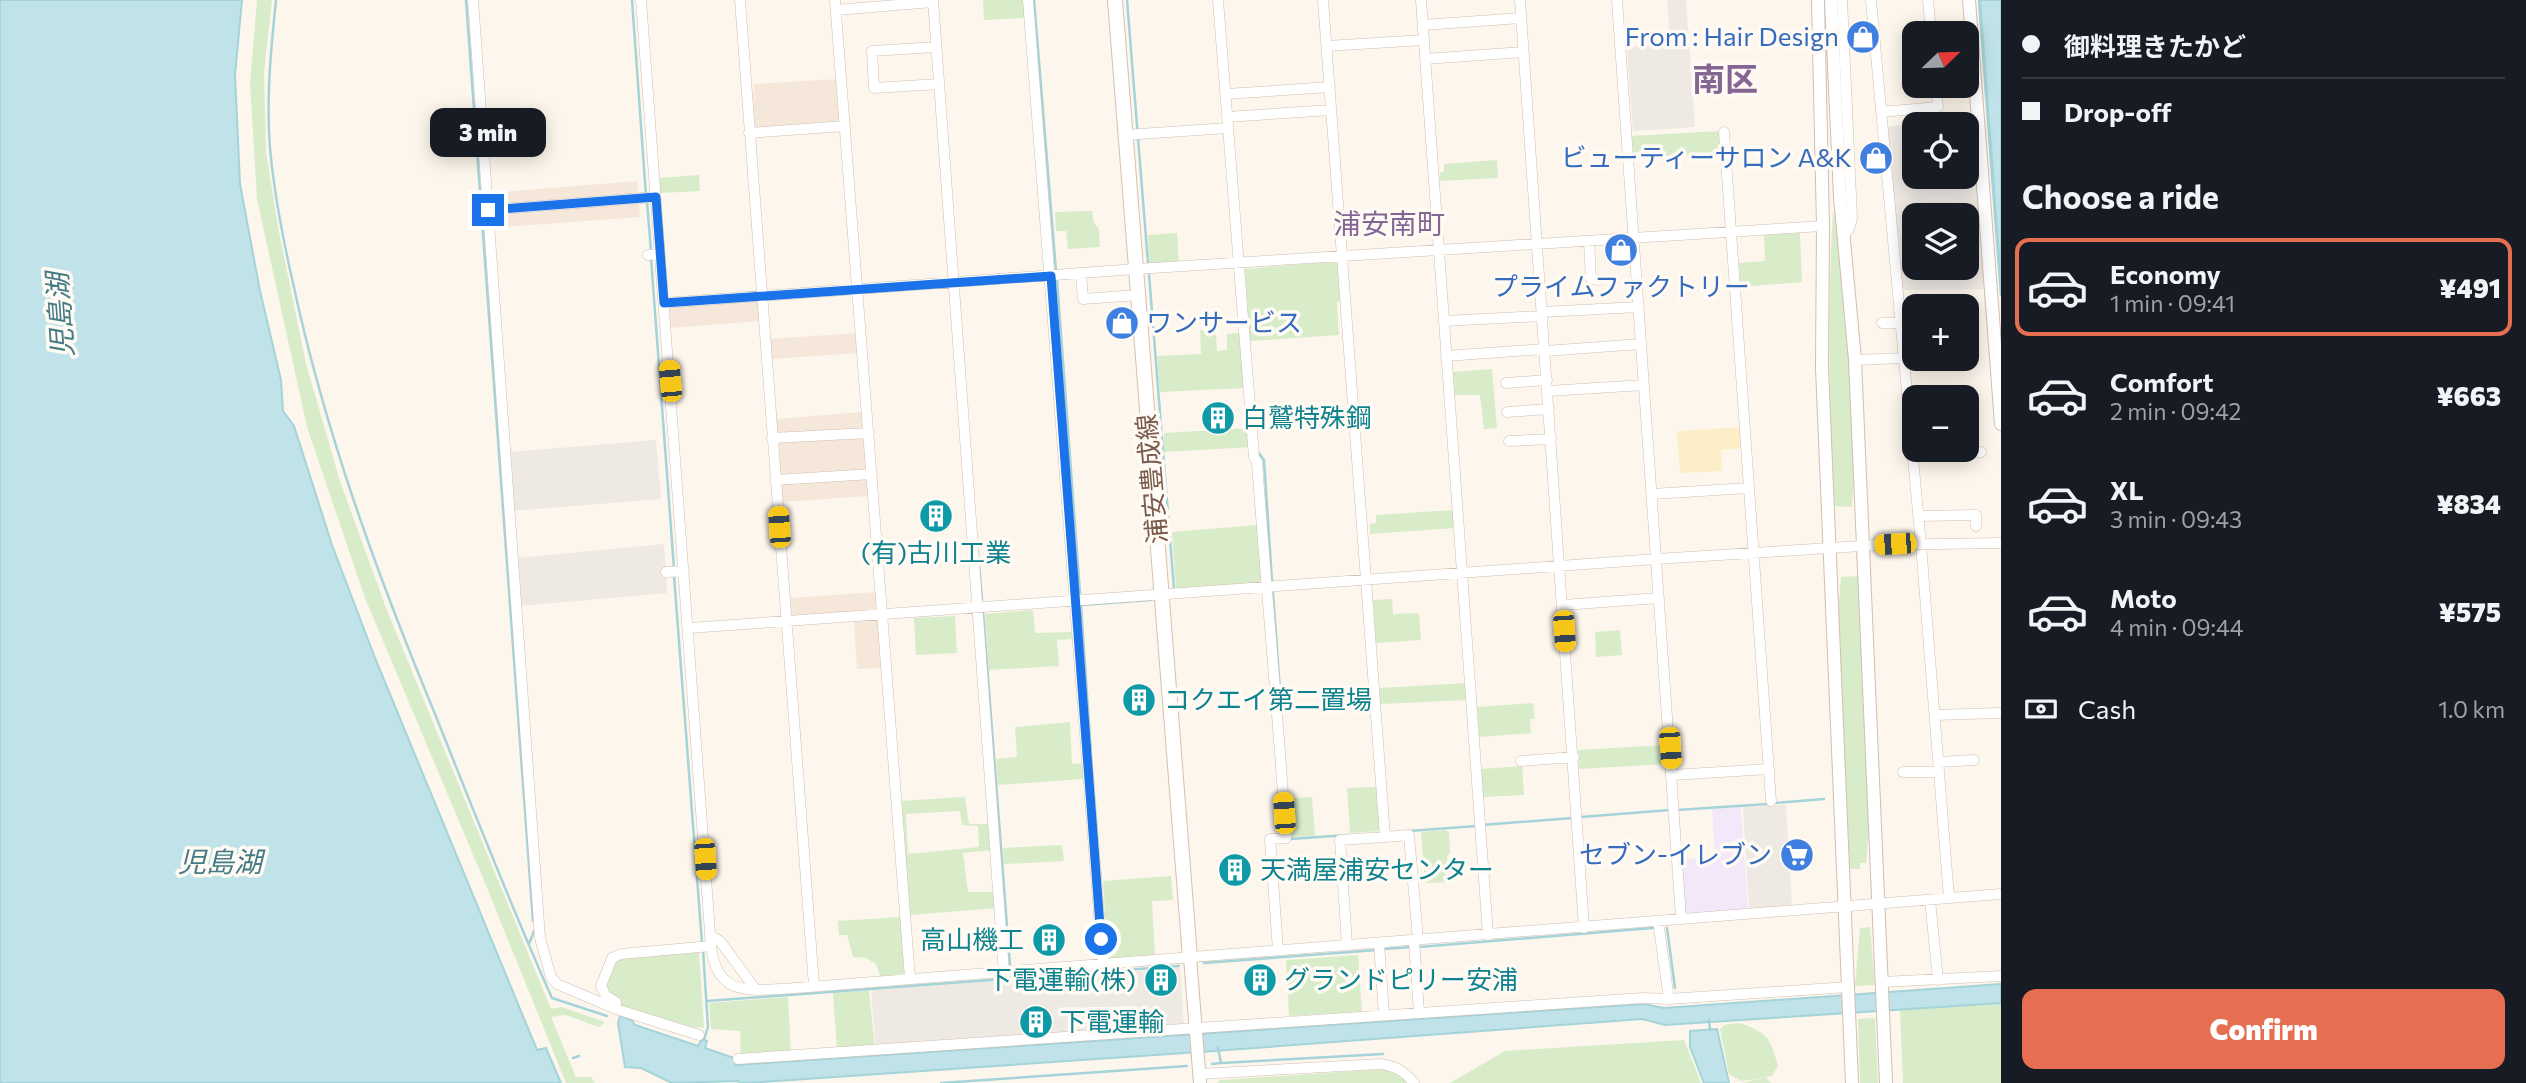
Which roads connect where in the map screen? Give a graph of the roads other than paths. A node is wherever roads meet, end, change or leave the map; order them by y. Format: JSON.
{"nodes":[{"id":1,"x":473,"y":0,"type":"edge"},
{"id":2,"x":641,"y":0,"type":"edge"},
{"id":3,"x":740,"y":0,"type":"edge"},
{"id":4,"x":1028,"y":0,"type":"edge"},
{"id":5,"x":1115,"y":0,"type":"edge"},
{"id":6,"x":1218,"y":0,"type":"edge"},
{"id":7,"x":1323,"y":0,"type":"edge"},
{"id":8,"x":1421,"y":0,"type":"edge"},
{"id":9,"x":1520,"y":0,"type":"edge"},
{"id":10,"x":1617,"y":0,"type":"edge"},
{"id":11,"x":1818,"y":0,"type":"edge"},
{"id":12,"x":1831,"y":0,"type":"edge"},
{"id":13,"x":1842,"y":0,"type":"edge"},
{"id":14,"x":1871,"y":0,"type":"edge"},
{"id":15,"x":1928,"y":0,"type":"edge"},
{"id":16,"x":1969,"y":0,"type":"edge"},
{"id":17,"x":933,"y":1,"type":"edge"},
{"id":18,"x":836,"y":5,"type":"edge"},
{"id":19,"x":1521,"y":18,"type":"junction"},
{"id":20,"x":1930,"y":21,"type":"edge"},
{"id":21,"x":1423,"y":25,"type":"junction"},
{"id":22,"x":1424,"y":40,"type":"junction"},
{"id":23,"x":1327,"y":46,"type":"junction"},
{"id":24,"x":936,"y":47,"type":"junction"},
{"id":25,"x":1523,"y":52,"type":"junction"},
{"id":26,"x":1425,"y":59,"type":"junction"},
{"id":27,"x":939,"y":84,"type":"junction"},
{"id":28,"x":1330,"y":87,"type":"junction"},
{"id":29,"x":1226,"y":94,"type":"junction"},
{"id":30,"x":1937,"y":98,"type":"edge"},
{"id":31,"x":1331,"y":110,"type":"junction"},
{"id":32,"x":1881,"y":112,"type":"junction"},
{"id":33,"x":1228,"y":123,"type":"junction"},
{"id":34,"x":845,"y":126,"type":"junction"},
{"id":35,"x":1724,"y":132,"type":"dead end"},
{"id":36,"x":749,"y":133,"type":"junction"},
{"id":37,"x":1133,"y":135,"type":"junction"},
{"id":38,"x":650,"y":197,"type":"junction"},
{"id":39,"x":488,"y":210,"type":"junction"},
{"id":40,"x":1823,"y":226,"type":"junction"},
{"id":41,"x":1731,"y":231,"type":"junction"},
{"id":42,"x":1843,"y":236,"type":"junction"},
{"id":43,"x":1634,"y":238,"type":"junction"},
{"id":44,"x":1589,"y":241,"type":"junction"},
{"id":45,"x":1537,"y":244,"type":"junction"},
{"id":46,"x":1439,"y":251,"type":"junction"},
{"id":47,"x":1342,"y":257,"type":"junction"},
{"id":48,"x":1239,"y":263,"type":"junction"},
{"id":49,"x":1136,"y":269,"type":"junction"},
{"id":50,"x":1081,"y":274,"type":"junction"},
{"id":51,"x":1051,"y":276,"type":"junction"},
{"id":52,"x":1599,"y":280,"type":"dead end"},
{"id":53,"x":954,"y":283,"type":"junction"},
{"id":54,"x":858,"y":290,"type":"junction"},
{"id":55,"x":1138,"y":295,"type":"junction"},
{"id":56,"x":761,"y":296,"type":"junction"},
{"id":57,"x":664,"y":303,"type":"junction"},
{"id":58,"x":1639,"y":307,"type":"junction"},
{"id":59,"x":1899,"y":310,"type":"joint"},
{"id":60,"x":1544,"y":313,"type":"junction"},
{"id":61,"x":1446,"y":321,"type":"junction"},
{"id":62,"x":1882,"y":323,"type":"dead end"},
{"id":63,"x":1900,"y":323,"type":"junction"},
{"id":64,"x":1641,"y":344,"type":"junction"},
{"id":65,"x":1902,"y":346,"type":"edge"},
{"id":66,"x":1547,"y":350,"type":"junction"},
{"id":67,"x":1449,"y":355,"type":"junction"},
{"id":68,"x":1902,"y":358,"type":"edge"},
{"id":69,"x":1855,"y":360,"type":"junction"},
{"id":70,"x":1506,"y":383,"type":"dead end"},
{"id":71,"x":1644,"y":385,"type":"junction"},
{"id":72,"x":1549,"y":388,"type":"junction"},
{"id":73,"x":1549,"y":410,"type":"junction"},
{"id":74,"x":1507,"y":412,"type":"dead end"},
{"id":75,"x":2001,"y":424,"type":"edge"},
{"id":76,"x":869,"y":433,"type":"junction"},
{"id":77,"x":772,"y":438,"type":"junction"},
{"id":78,"x":1551,"y":439,"type":"junction"},
{"id":79,"x":1509,"y":440,"type":"dead end"},
{"id":80,"x":1912,"y":462,"type":"edge"},
{"id":81,"x":872,"y":474,"type":"junction"},
{"id":82,"x":775,"y":480,"type":"junction"},
{"id":83,"x":1749,"y":488,"type":"junction"},
{"id":84,"x":1654,"y":494,"type":"junction"},
{"id":85,"x":1918,"y":516,"type":"junction"},
{"id":86,"x":1976,"y":526,"type":"dead end"},
{"id":87,"x":2001,"y":543,"type":"edge"},
{"id":88,"x":1921,"y":545,"type":"junction"},
{"id":89,"x":1864,"y":546,"type":"junction"},
{"id":90,"x":1829,"y":548,"type":"junction"},
{"id":91,"x":1754,"y":553,"type":"junction"},
{"id":92,"x":1656,"y":559,"type":"junction"},
{"id":93,"x":1560,"y":566,"type":"junction"},
{"id":94,"x":1462,"y":574,"type":"junction"},
{"id":95,"x":1366,"y":581,"type":"junction"},
{"id":96,"x":1268,"y":587,"type":"junction"},
{"id":97,"x":1162,"y":595,"type":"junction"},
{"id":98,"x":1659,"y":598,"type":"junction"},
{"id":99,"x":1076,"y":600,"type":"junction"},
{"id":100,"x":1565,"y":605,"type":"junction"},
{"id":101,"x":979,"y":607,"type":"junction"},
{"id":102,"x":883,"y":614,"type":"junction"},
{"id":103,"x":786,"y":621,"type":"junction"},
{"id":104,"x":689,"y":628,"type":"junction"},
{"id":105,"x":1999,"y":713,"type":"dead end"},
{"id":106,"x":1935,"y":715,"type":"junction"},
{"id":107,"x":1574,"y":757,"type":"junction"},
{"id":108,"x":1974,"y":760,"type":"dead end"},
{"id":109,"x":1521,"y":761,"type":"dead end"},
{"id":110,"x":1939,"y":767,"type":"junction"},
{"id":111,"x":1769,"y":769,"type":"junction"},
{"id":112,"x":1903,"y":772,"type":"dead end"},
{"id":113,"x":1672,"y":775,"type":"junction"},
{"id":114,"x":1771,"y":801,"type":"dead end"},
{"id":115,"x":1384,"y":837,"type":"junction"},
{"id":116,"x":2001,"y":894,"type":"edge"},
{"id":117,"x":1949,"y":898,"type":"junction"},
{"id":118,"x":1930,"y":900,"type":"junction"},
{"id":119,"x":1878,"y":902,"type":"junction"},
{"id":120,"x":1845,"y":906,"type":"junction"},
{"id":121,"x":1681,"y":918,"type":"junction"},
{"id":122,"x":1658,"y":920,"type":"junction"},
{"id":123,"x":1584,"y":928,"type":"junction"},
{"id":124,"x":1488,"y":935,"type":"junction"},
{"id":125,"x":707,"y":944,"type":"junction"},
{"id":126,"x":1415,"y":944,"type":"junction"},
{"id":127,"x":1347,"y":945,"type":"junction"},
{"id":128,"x":1380,"y":948,"type":"junction"},
{"id":129,"x":1278,"y":950,"type":"junction"},
{"id":130,"x":1190,"y":957,"type":"junction"},
{"id":131,"x":1103,"y":965,"type":"junction"},
{"id":132,"x":1004,"y":972,"type":"junction"},
{"id":133,"x":2001,"y":976,"type":"edge"},
{"id":134,"x":910,"y":979,"type":"junction"},
{"id":135,"x":1938,"y":980,"type":"junction"},
{"id":136,"x":1882,"y":985,"type":"junction"},
{"id":137,"x":814,"y":986,"type":"junction"},
{"id":138,"x":1848,"y":989,"type":"junction"},
{"id":139,"x":756,"y":990,"type":"junction"},
{"id":140,"x":1669,"y":999,"type":"junction"},
{"id":141,"x":616,"y":1009,"type":"junction"},
{"id":142,"x":1419,"y":1012,"type":"junction"},
{"id":143,"x":1384,"y":1015,"type":"junction"},
{"id":144,"x":1196,"y":1029,"type":"junction"},
{"id":145,"x":699,"y":1035,"type":"dead end"},
{"id":146,"x":738,"y":1059,"type":"dead end"},
{"id":147,"x":1200,"y":1079,"type":"edge"},
{"id":148,"x":1414,"y":1083,"type":"edge"},
{"id":149,"x":1852,"y":1083,"type":"edge"},
{"id":150,"x":1886,"y":1083,"type":"edge"}],
"edges":[{"from":1,"to":39,"type":"street"},
{"from":2,"to":38,"type":"street"},
{"from":3,"to":36,"type":"street"},
{"from":4,"to":51,"type":"street"},
{"from":5,"to":37,"type":"main road","name":"浦安豊成線"},
{"from":6,"to":29,"type":"street"},
{"from":7,"to":23,"type":"street"},
{"from":8,"to":21,"type":"street"},
{"from":9,"to":19,"type":"street"},
{"from":10,"to":43,"type":"street"},
{"from":11,"to":40,"type":"street"},
{"from":12,"to":42,"type":"street"},
{"from":13,"to":42,"type":"street"},
{"from":14,"to":32,"type":"street"},
{"from":15,"to":20,"type":"street"},
{"from":16,"to":75,"type":"street"},
{"from":17,"to":18,"type":"street"},
{"from":17,"to":24,"type":"street"},
{"from":18,"to":34,"type":"street"},
{"from":19,"to":21,"type":"street"},
{"from":19,"to":25,"type":"street"},
{"from":21,"to":22,"type":"street"},
{"from":22,"to":23,"type":"street"},
{"from":22,"to":26,"type":"street"},
{"from":23,"to":28,"type":"street"},
{"from":24,"to":27,"type":"street"},
{"from":24,"to":27,"type":"street"},
{"from":25,"to":26,"type":"street"},
{"from":25,"to":45,"type":"street"},
{"from":26,"to":46,"type":"street"},
{"from":27,"to":53,"type":"street"},
{"from":28,"to":29,"type":"street"},
{"from":28,"to":31,"type":"street"},
{"from":29,"to":33,"type":"street"},
{"from":30,"to":32,"type":"street"},
{"from":31,"to":33,"type":"street"},
{"from":31,"to":47,"type":"street"},
{"from":32,"to":59,"type":"street"},
{"from":33,"to":37,"type":"street"},
{"from":33,"to":48,"type":"street"},
{"from":34,"to":36,"type":"street"},
{"from":34,"to":54,"type":"street"},
{"from":35,"to":41,"type":"street"},
{"from":36,"to":56,"type":"street"},
{"from":37,"to":49,"type":"main road","name":"浦安豊成線"},
{"from":38,"to":39,"type":"street"},
{"from":38,"to":57,"type":"street"},
{"from":39,"to":141,"type":"street"},
{"from":40,"to":41,"type":"street"},
{"from":40,"to":90,"type":"street"},
{"from":41,"to":43,"type":"street"},
{"from":41,"to":83,"type":"street"},
{"from":42,"to":69,"type":"street"},
{"from":43,"to":44,"type":"street"},
{"from":43,"to":58,"type":"street"},
{"from":44,"to":45,"type":"street"},
{"from":44,"to":52,"type":"street"},
{"from":45,"to":46,"type":"street"},
{"from":45,"to":60,"type":"street"},
{"from":46,"to":47,"type":"street"},
{"from":46,"to":61,"type":"street"},
{"from":47,"to":48,"type":"street"},
{"from":47,"to":95,"type":"street"},
{"from":48,"to":49,"type":"street"},
{"from":48,"to":96,"type":"street"},
{"from":49,"to":50,"type":"street"},
{"from":49,"to":55,"type":"main road","name":"浦安豊成線"},
{"from":50,"to":51,"type":"street"},
{"from":50,"to":55,"type":"street"},
{"from":51,"to":53,"type":"street"},
{"from":51,"to":99,"type":"street"},
{"from":53,"to":54,"type":"street"},
{"from":53,"to":101,"type":"street"},
{"from":54,"to":56,"type":"street"},
{"from":54,"to":76,"type":"street"},
{"from":55,"to":97,"type":"main road","name":"浦安豊成線"},
{"from":56,"to":57,"type":"street"},
{"from":56,"to":77,"type":"street"},
{"from":57,"to":104,"type":"street"},
{"from":58,"to":60,"type":"street"},
{"from":58,"to":64,"type":"street"},
{"from":59,"to":63,"type":"street"},
{"from":60,"to":61,"type":"street"},
{"from":60,"to":66,"type":"street"},
{"from":61,"to":67,"type":"street"},
{"from":62,"to":63,"type":"street"},
{"from":63,"to":65,"type":"street"},
{"from":64,"to":66,"type":"street"},
{"from":64,"to":71,"type":"street"},
{"from":66,"to":67,"type":"street"},
{"from":66,"to":72,"type":"street"},
{"from":67,"to":94,"type":"street"},
{"from":68,"to":69,"type":"street"},
{"from":69,"to":89,"type":"street"},
{"from":70,"to":72,"type":"street"},
{"from":71,"to":72,"type":"street"},
{"from":71,"to":84,"type":"street"},
{"from":72,"to":73,"type":"street"},
{"from":73,"to":74,"type":"street"},
{"from":73,"to":78,"type":"street"},
{"from":76,"to":77,"type":"street"},
{"from":76,"to":81,"type":"street"},
{"from":77,"to":82,"type":"street"},
{"from":78,"to":79,"type":"street"},
{"from":78,"to":93,"type":"street"},
{"from":80,"to":85,"type":"street"},
{"from":81,"to":82,"type":"street"},
{"from":81,"to":102,"type":"street"},
{"from":82,"to":103,"type":"street"},
{"from":83,"to":84,"type":"street"},
{"from":83,"to":91,"type":"street"},
{"from":84,"to":92,"type":"street"},
{"from":85,"to":86,"type":"street"},
{"from":85,"to":88,"type":"street"},
{"from":87,"to":88,"type":"street"},
{"from":88,"to":89,"type":"street"},
{"from":88,"to":106,"type":"street"},
{"from":89,"to":90,"type":"street"},
{"from":89,"to":119,"type":"street"},
{"from":90,"to":91,"type":"street"},
{"from":90,"to":120,"type":"street"},
{"from":91,"to":92,"type":"street"},
{"from":91,"to":111,"type":"street"},
{"from":92,"to":93,"type":"street"},
{"from":92,"to":98,"type":"street"},
{"from":93,"to":94,"type":"street"},
{"from":93,"to":100,"type":"street"},
{"from":94,"to":95,"type":"street"},
{"from":94,"to":124,"type":"street"},
{"from":95,"to":96,"type":"street"},
{"from":95,"to":115,"type":"street"},
{"from":96,"to":97,"type":"street"},
{"from":96,"to":129,"type":"street"},
{"from":97,"to":99,"type":"street"},
{"from":97,"to":130,"type":"main road","name":"浦安豊成線"},
{"from":98,"to":100,"type":"street"},
{"from":98,"to":113,"type":"street"},
{"from":99,"to":101,"type":"street"},
{"from":99,"to":131,"type":"street"},
{"from":100,"to":107,"type":"street"},
{"from":101,"to":102,"type":"street"},
{"from":101,"to":132,"type":"street"},
{"from":102,"to":103,"type":"street"},
{"from":102,"to":134,"type":"street"},
{"from":103,"to":104,"type":"street"},
{"from":103,"to":137,"type":"street"},
{"from":104,"to":125,"type":"street"},
{"from":105,"to":106,"type":"street"},
{"from":106,"to":110,"type":"street"},
{"from":107,"to":109,"type":"street"},
{"from":107,"to":123,"type":"street"},
{"from":108,"to":110,"type":"street"},
{"from":110,"to":112,"type":"street"},
{"from":110,"to":117,"type":"street"},
{"from":111,"to":113,"type":"street"},
{"from":111,"to":114,"type":"street"},
{"from":113,"to":121,"type":"street"},
{"from":115,"to":126,"type":"street"},
{"from":115,"to":127,"type":"street"},
{"from":116,"to":117,"type":"street"},
{"from":117,"to":118,"type":"street"},
{"from":118,"to":119,"type":"street"},
{"from":118,"to":135,"type":"street"},
{"from":119,"to":120,"type":"street"},
{"from":119,"to":136,"type":"street"},
{"from":120,"to":121,"type":"street"},
{"from":120,"to":138,"type":"street"},
{"from":121,"to":122,"type":"street"},
{"from":122,"to":123,"type":"street"},
{"from":122,"to":140,"type":"street"},
{"from":123,"to":124,"type":"street"},
{"from":124,"to":126,"type":"street"},
{"from":125,"to":139,"type":"street"},
{"from":125,"to":139,"type":"street"},
{"from":125,"to":141,"type":"street"},
{"from":126,"to":128,"type":"street"},
{"from":126,"to":142,"type":"street"},
{"from":127,"to":128,"type":"street"},
{"from":127,"to":129,"type":"street"},
{"from":128,"to":143,"type":"street"},
{"from":129,"to":130,"type":"street"},
{"from":130,"to":131,"type":"street"},
{"from":130,"to":144,"type":"street"},
{"from":131,"to":132,"type":"street"},
{"from":132,"to":134,"type":"street"},
{"from":133,"to":135,"type":"street"},
{"from":134,"to":137,"type":"street"},
{"from":135,"to":136,"type":"street"},
{"from":136,"to":150,"type":"street"},
{"from":137,"to":139,"type":"street"},
{"from":138,"to":140,"type":"street"},
{"from":138,"to":149,"type":"street"},
{"from":140,"to":142,"type":"street"},
{"from":141,"to":145,"type":"street"},
{"from":142,"to":143,"type":"street"},
{"from":143,"to":144,"type":"street"},
{"from":144,"to":146,"type":"street"},
{"from":144,"to":147,"type":"street"},
{"from":147,"to":148,"type":"street"}]}
